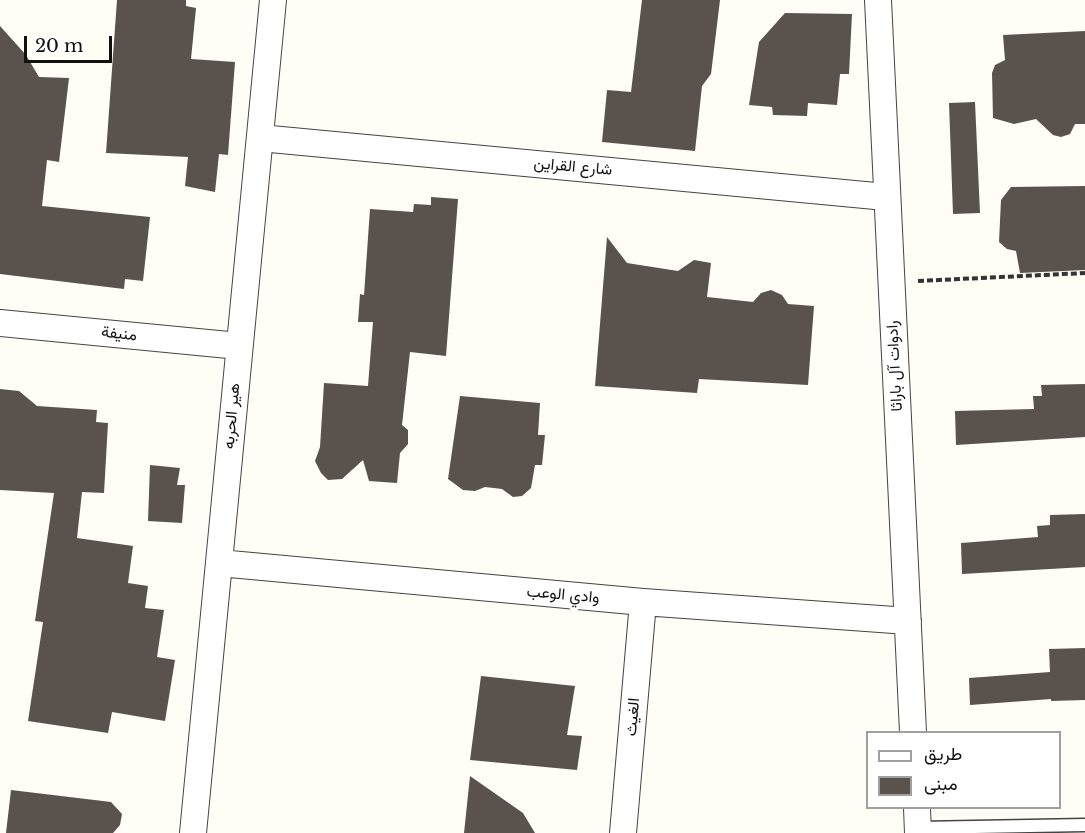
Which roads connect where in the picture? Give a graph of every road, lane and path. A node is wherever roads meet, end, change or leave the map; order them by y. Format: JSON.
{"nodes":[{"id":1,"x":273,"y":0,"type":"edge"},
{"id":2,"x":878,"y":0,"type":"edge"},
{"id":3,"x":260,"y":138,"type":"junction"},
{"id":4,"x":886,"y":197,"type":"junction"},
{"id":5,"x":1085,"y":273,"type":"edge"},
{"id":6,"x":891,"y":283,"type":"junction"},
{"id":7,"x":0,"y":323,"type":"edge"},
{"id":8,"x":239,"y":346,"type":"junction"},
{"id":9,"x":219,"y":563,"type":"junction"},
{"id":10,"x":643,"y":602,"type":"junction"},
{"id":11,"x":908,"y":621,"type":"junction"},
{"id":12,"x":913,"y":731,"type":"edge"},
{"id":13,"x":917,"y":823,"type":"edge"},
{"id":14,"x":1085,"y":825,"type":"edge"},
{"id":15,"x":193,"y":833,"type":"edge"},
{"id":16,"x":623,"y":833,"type":"edge"}],
"edges":[{"from":1,"to":3,"type":"street","name":"هير الحربه"},
{"from":2,"to":4,"type":"street","name":"رادوات آل باراثا"},
{"from":3,"to":4,"type":"street","name":"شارع القراين"},
{"from":3,"to":8,"type":"street","name":"هير الحربه"},
{"from":4,"to":6,"type":"street","name":"رادوات آل باراثا"},
{"from":5,"to":6,"type":"path"},
{"from":6,"to":11,"type":"street","name":"رادوات آل باراثا"},
{"from":7,"to":8,"type":"street","name":"منيفة"},
{"from":8,"to":9,"type":"street","name":"هير الحربه"},
{"from":9,"to":10,"type":"street","name":"وادي الوعب"},
{"from":9,"to":15,"type":"street","name":"هير الحربه"},
{"from":10,"to":11,"type":"street","name":"وادي الوعب"},
{"from":10,"to":16,"type":"street","name":"الغيث"},
{"from":11,"to":12,"type":"street","name":"رادوات آل باراثا"},
{"from":13,"to":14,"type":"lane"}]}
